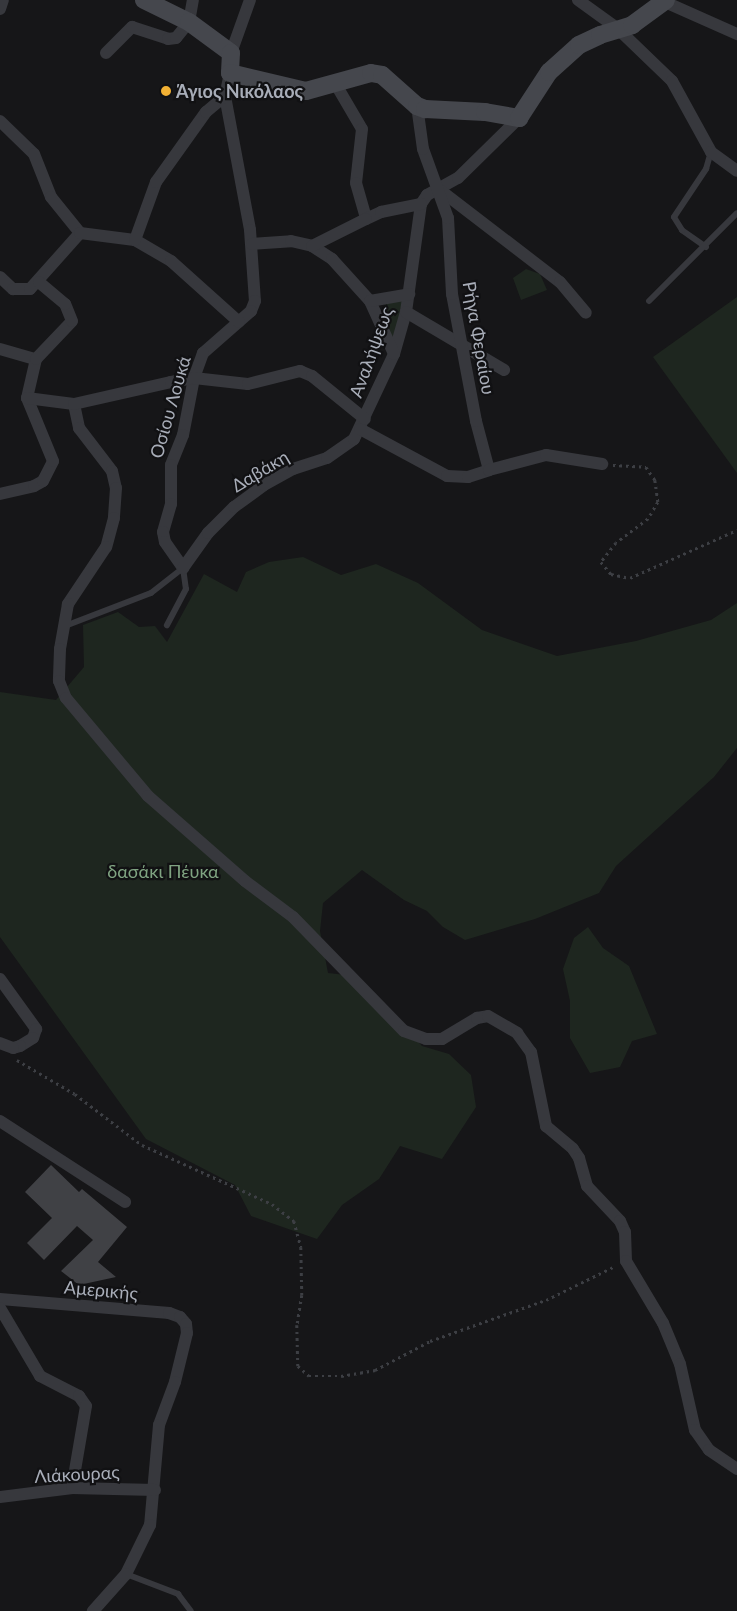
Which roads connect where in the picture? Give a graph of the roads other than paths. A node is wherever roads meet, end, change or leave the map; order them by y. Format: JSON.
{"nodes":[{"id":1,"x":3,"y":0,"type":"edge"},
{"id":2,"x":144,"y":0,"type":"edge"},
{"id":3,"x":193,"y":0,"type":"edge"},
{"id":4,"x":250,"y":0,"type":"edge"},
{"id":5,"x":578,"y":0,"type":"edge"},
{"id":6,"x":665,"y":0,"type":"edge"},
{"id":7,"x":0,"y":9,"type":"edge"},
{"id":8,"x":189,"y":22,"type":"junction"},
{"id":9,"x":618,"y":30,"type":"junction"},
{"id":10,"x":737,"y":34,"type":"edge"},
{"id":11,"x":106,"y":53,"type":"dead end"},
{"id":12,"x":231,"y":53,"type":"junction"},
{"id":13,"x":230,"y":73,"type":"junction"},
{"id":14,"x":335,"y":83,"type":"junction"},
{"id":15,"x":225,"y":96,"type":"junction"},
{"id":16,"x":417,"y":106,"type":"junction"},
{"id":17,"x":0,"y":108,"type":"edge"},
{"id":18,"x":519,"y":118,"type":"junction"},
{"id":19,"x":1,"y":122,"type":"edge"},
{"id":20,"x":711,"y":152,"type":"junction"},
{"id":21,"x":737,"y":171,"type":"edge"},
{"id":22,"x":440,"y":190,"type":"junction"},
{"id":23,"x":420,"y":204,"type":"junction"},
{"id":24,"x":737,"y":213,"type":"edge"},
{"id":25,"x":366,"y":218,"type":"junction"},
{"id":26,"x":80,"y":233,"type":"junction"},
{"id":27,"x":135,"y":240,"type":"junction"},
{"id":28,"x":252,"y":244,"type":"junction"},
{"id":29,"x":312,"y":246,"type":"junction"},
{"id":30,"x":706,"y":247,"type":"junction"},
{"id":31,"x":0,"y":277,"type":"edge"},
{"id":32,"x":39,"y":282,"type":"junction"},
{"id":33,"x":409,"y":294,"type":"junction"},
{"id":34,"x":370,"y":301,"type":"junction"},
{"id":35,"x":649,"y":301,"type":"dead end"},
{"id":36,"x":406,"y":312,"type":"junction"},
{"id":37,"x":586,"y":313,"type":"dead end"},
{"id":38,"x":239,"y":322,"type":"junction"},
{"id":39,"x":464,"y":348,"type":"junction"},
{"id":40,"x":0,"y":349,"type":"edge"},
{"id":41,"x":394,"y":354,"type":"junction"},
{"id":42,"x":36,"y":359,"type":"junction"},
{"id":43,"x":504,"y":370,"type":"dead end"},
{"id":44,"x":194,"y":378,"type":"junction"},
{"id":45,"x":27,"y":398,"type":"junction"},
{"id":46,"x":74,"y":404,"type":"junction"},
{"id":47,"x":363,"y":424,"type":"junction"},
{"id":48,"x":602,"y":464,"type":"road end"},
{"id":49,"x":489,"y":470,"type":"junction"},
{"id":50,"x":0,"y":494,"type":"edge"},
{"id":51,"x":183,"y":568,"type":"junction"},
{"id":52,"x":168,"y":625,"type":"dead end"},
{"id":53,"x":65,"y":626,"type":"junction"},
{"id":54,"x":0,"y":979,"type":"edge"},
{"id":55,"x":1,"y":1044,"type":"edge"},
{"id":56,"x":0,"y":1121,"type":"edge"},
{"id":57,"x":125,"y":1202,"type":"dead end"},
{"id":58,"x":0,"y":1299,"type":"edge"},
{"id":59,"x":0,"y":1308,"type":"edge"},
{"id":60,"x":737,"y":1468,"type":"edge"},
{"id":61,"x":72,"y":1488,"type":"junction"},
{"id":62,"x":155,"y":1490,"type":"junction"},
{"id":63,"x":0,"y":1497,"type":"edge"},
{"id":64,"x":126,"y":1574,"type":"junction"},
{"id":65,"x":94,"y":1611,"type":"edge"},
{"id":66,"x":192,"y":1611,"type":"edge"}],
"edges":[{"from":1,"to":7,"type":"street"},
{"from":2,"to":8,"type":"main road"},
{"from":3,"to":8,"type":"street"},
{"from":4,"to":12,"type":"street"},
{"from":5,"to":9,"type":"street"},
{"from":6,"to":9,"type":"main road"},
{"from":6,"to":10,"type":"street"},
{"from":8,"to":11,"type":"street"},
{"from":8,"to":12,"type":"main road"},
{"from":9,"to":18,"type":"main road"},
{"from":9,"to":20,"type":"street"},
{"from":12,"to":13,"type":"main road"},
{"from":13,"to":14,"type":"main road"},
{"from":13,"to":15,"type":"street"},
{"from":14,"to":16,"type":"main road"},
{"from":14,"to":25,"type":"street"},
{"from":15,"to":27,"type":"street"},
{"from":15,"to":28,"type":"street","name":"Οσίου Λουκά"},
{"from":16,"to":18,"type":"main road"},
{"from":16,"to":22,"type":"street","name":"Ρήγα Φεραίου"},
{"from":17,"to":19,"type":"street"},
{"from":18,"to":22,"type":"street"},
{"from":19,"to":26,"type":"street"},
{"from":20,"to":21,"type":"street"},
{"from":20,"to":30,"type":"lane"},
{"from":22,"to":23,"type":"street"},
{"from":22,"to":37,"type":"street"},
{"from":22,"to":39,"type":"street","name":"Ρήγα Φεραίου"},
{"from":23,"to":25,"type":"street"},
{"from":23,"to":33,"type":"street","name":"Αναλήψεως"},
{"from":24,"to":30,"type":"lane"},
{"from":25,"to":29,"type":"street"},
{"from":26,"to":27,"type":"street"},
{"from":26,"to":32,"type":"street"},
{"from":27,"to":38,"type":"street"},
{"from":28,"to":29,"type":"street"},
{"from":28,"to":38,"type":"street","name":"Οσίου Λουκά"},
{"from":29,"to":34,"type":"street"},
{"from":30,"to":35,"type":"lane"},
{"from":31,"to":32,"type":"street"},
{"from":32,"to":42,"type":"street"},
{"from":33,"to":34,"type":"street"},
{"from":33,"to":36,"type":"street","name":"Αναλήψεως"},
{"from":34,"to":41,"type":"street"},
{"from":36,"to":39,"type":"street"},
{"from":36,"to":41,"type":"street","name":"Αναλήψεως"},
{"from":38,"to":44,"type":"street","name":"Οσίου Λουκά"},
{"from":39,"to":43,"type":"street"},
{"from":39,"to":49,"type":"street","name":"Ρήγα Φεραίου"},
{"from":40,"to":42,"type":"street"},
{"from":41,"to":47,"type":"street","name":"Αναλήψεως"},
{"from":42,"to":45,"type":"street"},
{"from":44,"to":46,"type":"street","name":"Αναλήψεως"},
{"from":44,"to":47,"type":"street","name":"Αναλήψεως"},
{"from":44,"to":51,"type":"street","name":"Οσίου Λουκά"},
{"from":45,"to":46,"type":"street","name":"Αναλήψεως"},
{"from":45,"to":50,"type":"street"},
{"from":46,"to":53,"type":"street"},
{"from":47,"to":49,"type":"street"},
{"from":47,"to":51,"type":"street","name":"Δαβάκη"},
{"from":48,"to":49,"type":"street"},
{"from":51,"to":52,"type":"lane"},
{"from":51,"to":53,"type":"lane"},
{"from":53,"to":60,"type":"street"},
{"from":54,"to":55,"type":"street"},
{"from":56,"to":57,"type":"street"},
{"from":58,"to":62,"type":"street","name":"Αμερικής"},
{"from":59,"to":61,"type":"street"},
{"from":61,"to":62,"type":"street","name":"Λιάκουρας"},
{"from":61,"to":63,"type":"street","name":"Λιάκουρας"},
{"from":62,"to":64,"type":"street"},
{"from":64,"to":65,"type":"street"},
{"from":64,"to":66,"type":"lane"}]}
